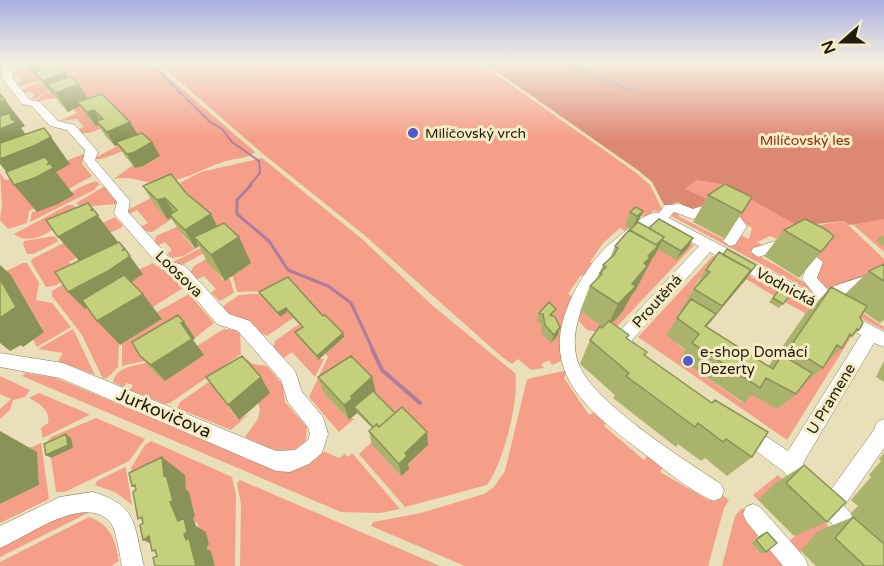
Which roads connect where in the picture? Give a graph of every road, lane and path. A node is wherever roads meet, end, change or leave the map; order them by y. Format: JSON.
{"nodes":[{"id":1,"x":15,"y":87,"type":"edge"},
{"id":2,"x":658,"y":218,"type":"junction"},
{"id":3,"x":730,"y":241,"type":"dead end"},
{"id":4,"x":708,"y":245,"type":"junction"},
{"id":5,"x":758,"y":252,"type":"dead end"},
{"id":6,"x":839,"y":290,"type":"edge"},
{"id":7,"x":884,"y":294,"type":"edge"},
{"id":8,"x":823,"y":306,"type":"junction"},
{"id":9,"x":877,"y":336,"type":"edge"},
{"id":10,"x":640,"y":355,"type":"edge"},
{"id":11,"x":0,"y":360,"type":"edge"},
{"id":12,"x":727,"y":418,"type":"edge"},
{"id":13,"x":884,"y":428,"type":"edge"},
{"id":14,"x":318,"y":439,"type":"joint"},
{"id":15,"x":791,"y":465,"type":"junction"},
{"id":16,"x":714,"y":490,"type":"dead end"},
{"id":17,"x":830,"y":508,"type":"junction"},
{"id":18,"x":753,"y":514,"type":"dead end"},
{"id":19,"x":0,"y":537,"type":"edge"},
{"id":20,"x":884,"y":564,"type":"edge"},
{"id":21,"x":133,"y":566,"type":"edge"},
{"id":22,"x":797,"y":566,"type":"edge"}],
"edges":[{"from":1,"to":14,"type":"street","name":"Loosova"},
{"from":2,"to":3,"type":"street"},
{"from":2,"to":4,"type":"street","name":"Vodnická"},
{"from":2,"to":16,"type":"street"},
{"from":4,"to":8,"type":"street","name":"Vodnická"},
{"from":4,"to":10,"type":"street","name":"Proutěná"},
{"from":5,"to":8,"type":"street"},
{"from":6,"to":7,"type":"street"},
{"from":8,"to":9,"type":"street","name":"Vodnická"},
{"from":9,"to":15,"type":"street","name":"U Pramene"},
{"from":11,"to":14,"type":"street","name":"Jurkovičova"},
{"from":12,"to":15,"type":"street"},
{"from":13,"to":17,"type":"street"},
{"from":15,"to":17,"type":"street"},
{"from":17,"to":20,"type":"street"},
{"from":18,"to":22,"type":"street"},
{"from":19,"to":21,"type":"street"}]}
